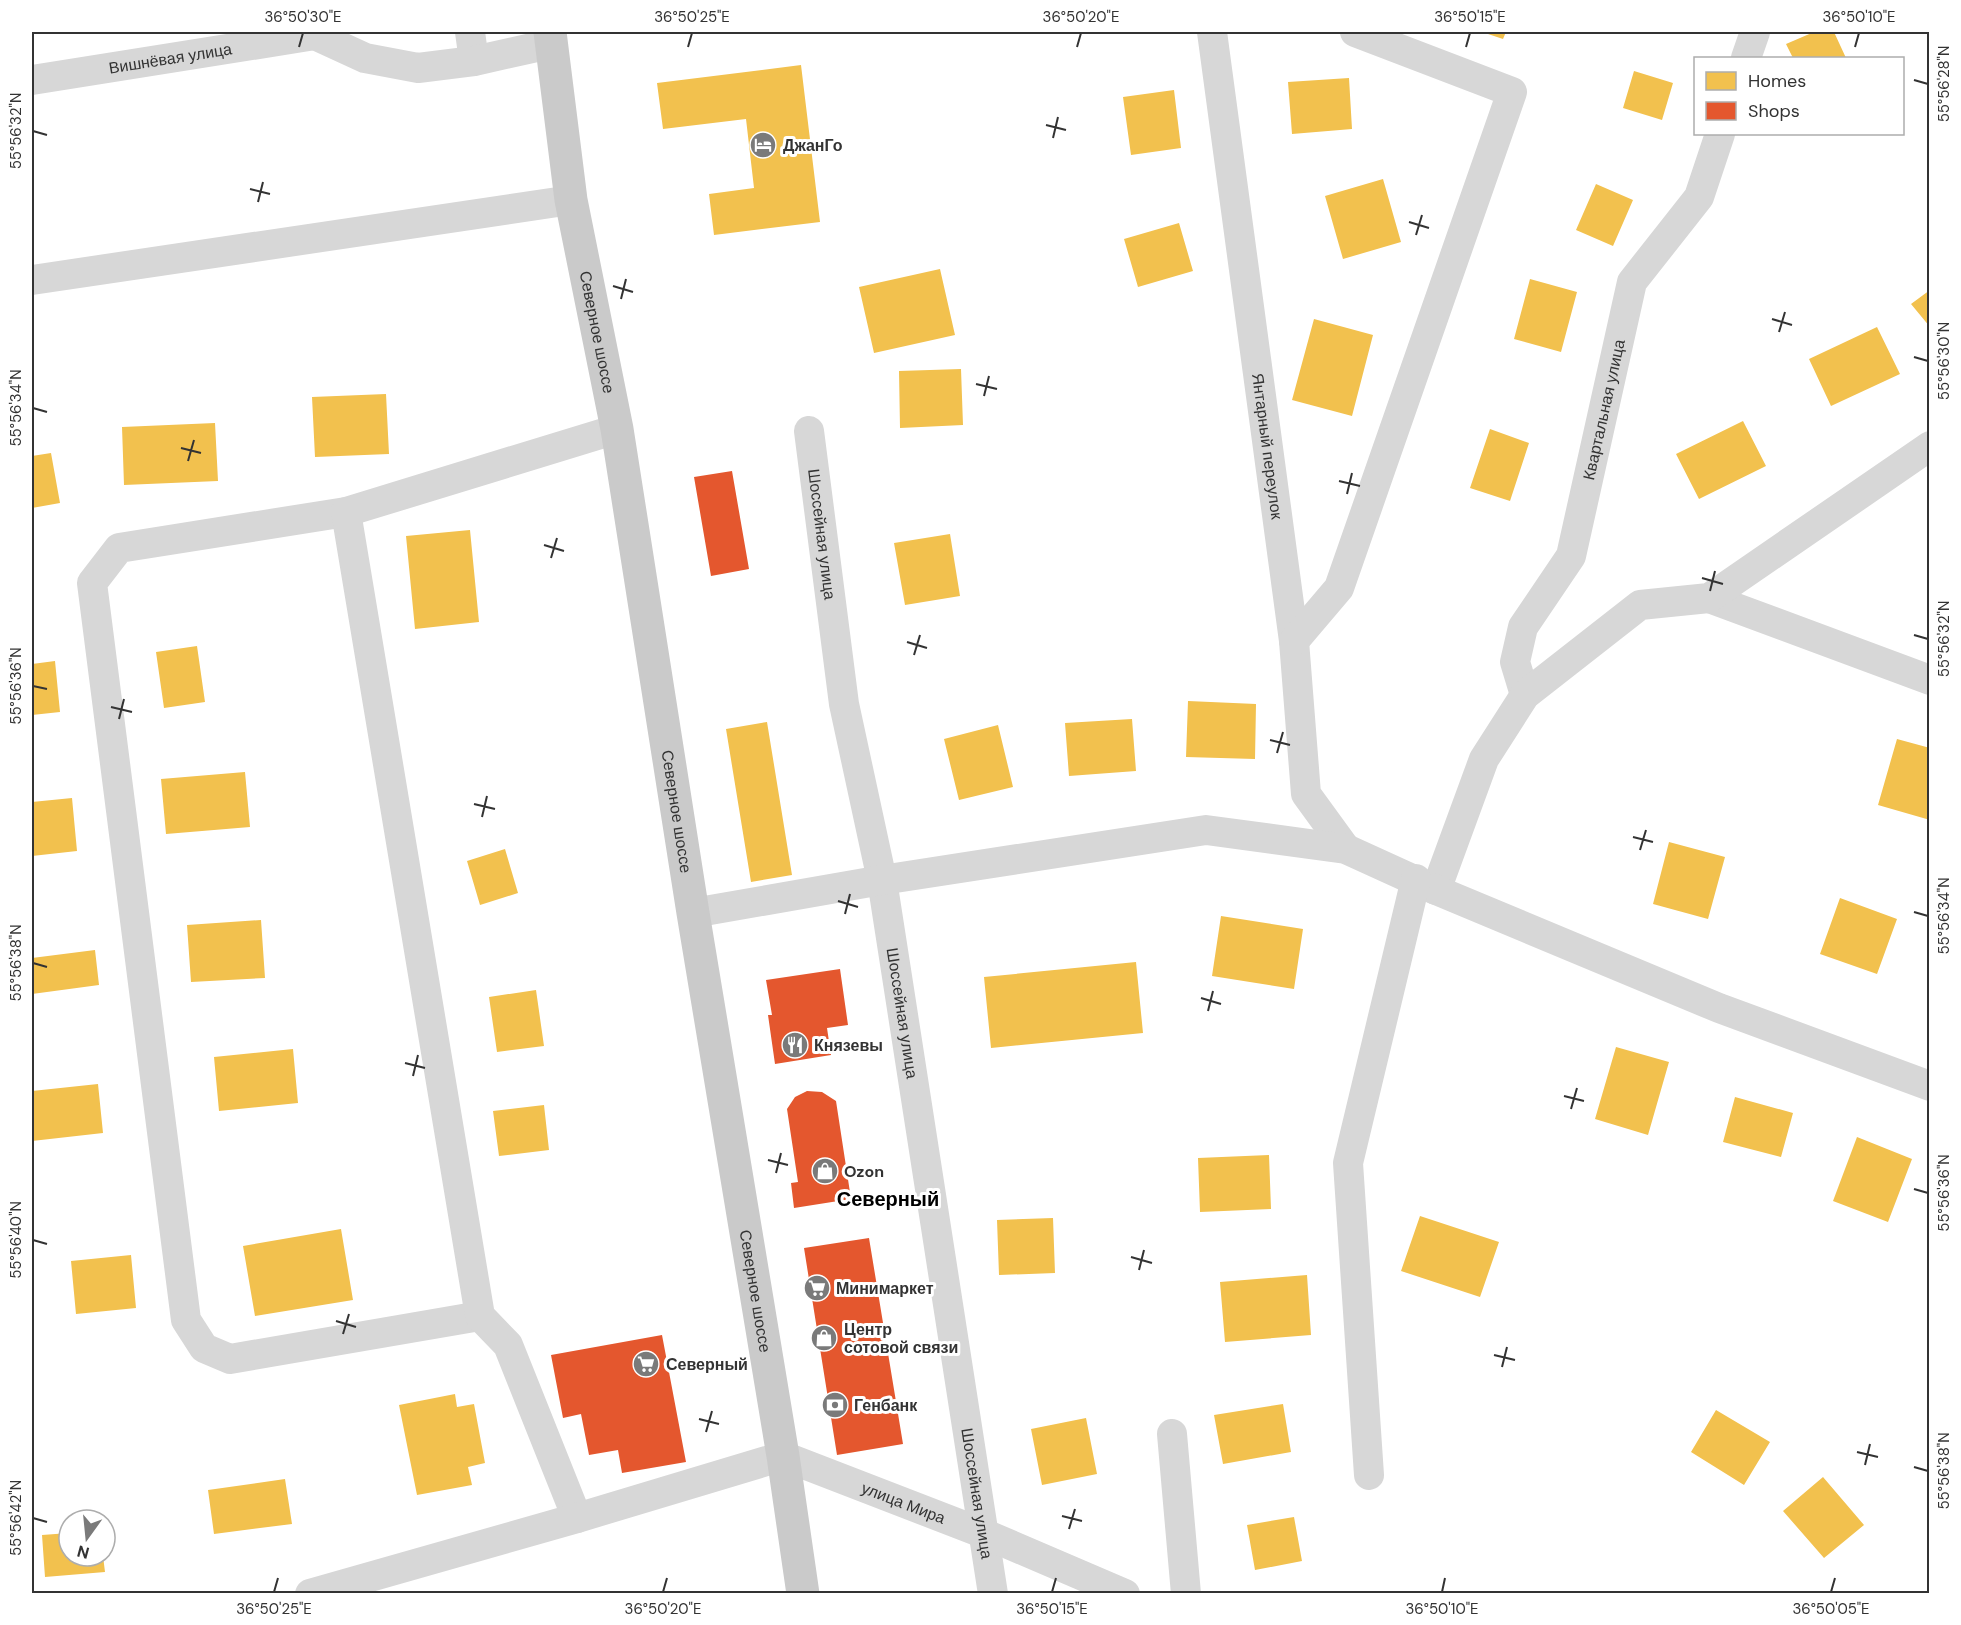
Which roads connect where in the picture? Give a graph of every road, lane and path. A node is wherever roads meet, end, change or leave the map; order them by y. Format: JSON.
{"nodes":[{"id":1,"x":470,"y":32,"type":"edge"},
{"id":2,"x":1212,"y":32,"type":"edge"},
{"id":3,"x":1355,"y":32,"type":"edge"},
{"id":4,"x":1755,"y":32,"type":"edge"},
{"id":5,"x":314,"y":33,"type":"edge"},
{"id":6,"x":550,"y":38,"type":"edge"},
{"id":7,"x":1746,"y":57,"type":"edge"},
{"id":8,"x":474,"y":61,"type":"junction"},
{"id":9,"x":32,"y":80,"type":"edge"},
{"id":10,"x":1720,"y":135,"type":"edge"},
{"id":11,"x":571,"y":200,"type":"junction"},
{"id":12,"x":32,"y":280,"type":"edge"},
{"id":13,"x":617,"y":429,"type":"junction"},
{"id":14,"x":809,"y":431,"type":"dead end"},
{"id":15,"x":1929,"y":446,"type":"edge"},
{"id":16,"x":346,"y":512,"type":"junction"},
{"id":17,"x":1709,"y":598,"type":"junction"},
{"id":18,"x":1294,"y":641,"type":"junction"},
{"id":19,"x":1929,"y":680,"type":"edge"},
{"id":20,"x":1525,"y":695,"type":"junction"},
{"id":21,"x":1347,"y":849,"type":"junction"},
{"id":22,"x":882,"y":880,"type":"junction"},
{"id":23,"x":1426,"y":884,"type":"junction"},
{"id":24,"x":693,"y":913,"type":"junction"},
{"id":25,"x":1929,"y":1086,"type":"edge"},
{"id":26,"x":480,"y":1316,"type":"junction"},
{"id":27,"x":1172,"y":1434,"type":"dead end"},
{"id":28,"x":783,"y":1456,"type":"junction"},
{"id":29,"x":1369,"y":1475,"type":"dead end"},
{"id":30,"x":577,"y":1518,"type":"junction"},
{"id":31,"x":985,"y":1534,"type":"junction"},
{"id":32,"x":310,"y":1593,"type":"edge"},
{"id":33,"x":803,"y":1593,"type":"edge"},
{"id":34,"x":993,"y":1593,"type":"edge"},
{"id":35,"x":1125,"y":1593,"type":"edge"},
{"id":36,"x":1186,"y":1593,"type":"edge"}],
"edges":[{"from":1,"to":8,"type":"street"},
{"from":2,"to":18,"type":"street","name":"Янтарный переулок"},
{"from":3,"to":18,"type":"street"},
{"from":4,"to":7,"type":"street"},
{"from":5,"to":8,"type":"street","name":"Вишнёвая улица"},
{"from":5,"to":9,"type":"street","name":"Вишнёвая улица"},
{"from":6,"to":8,"type":"street","name":"Вишнёвая улица"},
{"from":6,"to":11,"type":"main road","name":"Северное шоссе"},
{"from":10,"to":20,"type":"street","name":"Квартальная улица"},
{"from":11,"to":12,"type":"street"},
{"from":11,"to":13,"type":"main road","name":"Северное шоссе"},
{"from":13,"to":16,"type":"street"},
{"from":13,"to":24,"type":"main road","name":"Северное шоссе"},
{"from":14,"to":22,"type":"street","name":"Шоссейная улица"},
{"from":15,"to":17,"type":"street"},
{"from":16,"to":26,"type":"street"},
{"from":16,"to":26,"type":"street"},
{"from":17,"to":19,"type":"street"},
{"from":17,"to":20,"type":"street"},
{"from":18,"to":21,"type":"street","name":"Янтарный переулок"},
{"from":20,"to":23,"type":"street"},
{"from":21,"to":22,"type":"street"},
{"from":21,"to":23,"type":"street"},
{"from":22,"to":24,"type":"street"},
{"from":22,"to":31,"type":"street","name":"Шоссейная улица"},
{"from":23,"to":25,"type":"street"},
{"from":23,"to":29,"type":"street"},
{"from":24,"to":28,"type":"main road","name":"Северное шоссе"},
{"from":26,"to":30,"type":"street"},
{"from":27,"to":36,"type":"street"},
{"from":28,"to":30,"type":"street"},
{"from":28,"to":31,"type":"street","name":"улица Мира"},
{"from":28,"to":33,"type":"main road","name":"Северное шоссе"},
{"from":30,"to":32,"type":"street"},
{"from":31,"to":34,"type":"street","name":"Шоссейная улица"},
{"from":31,"to":35,"type":"street","name":"улица Мира"}]}
